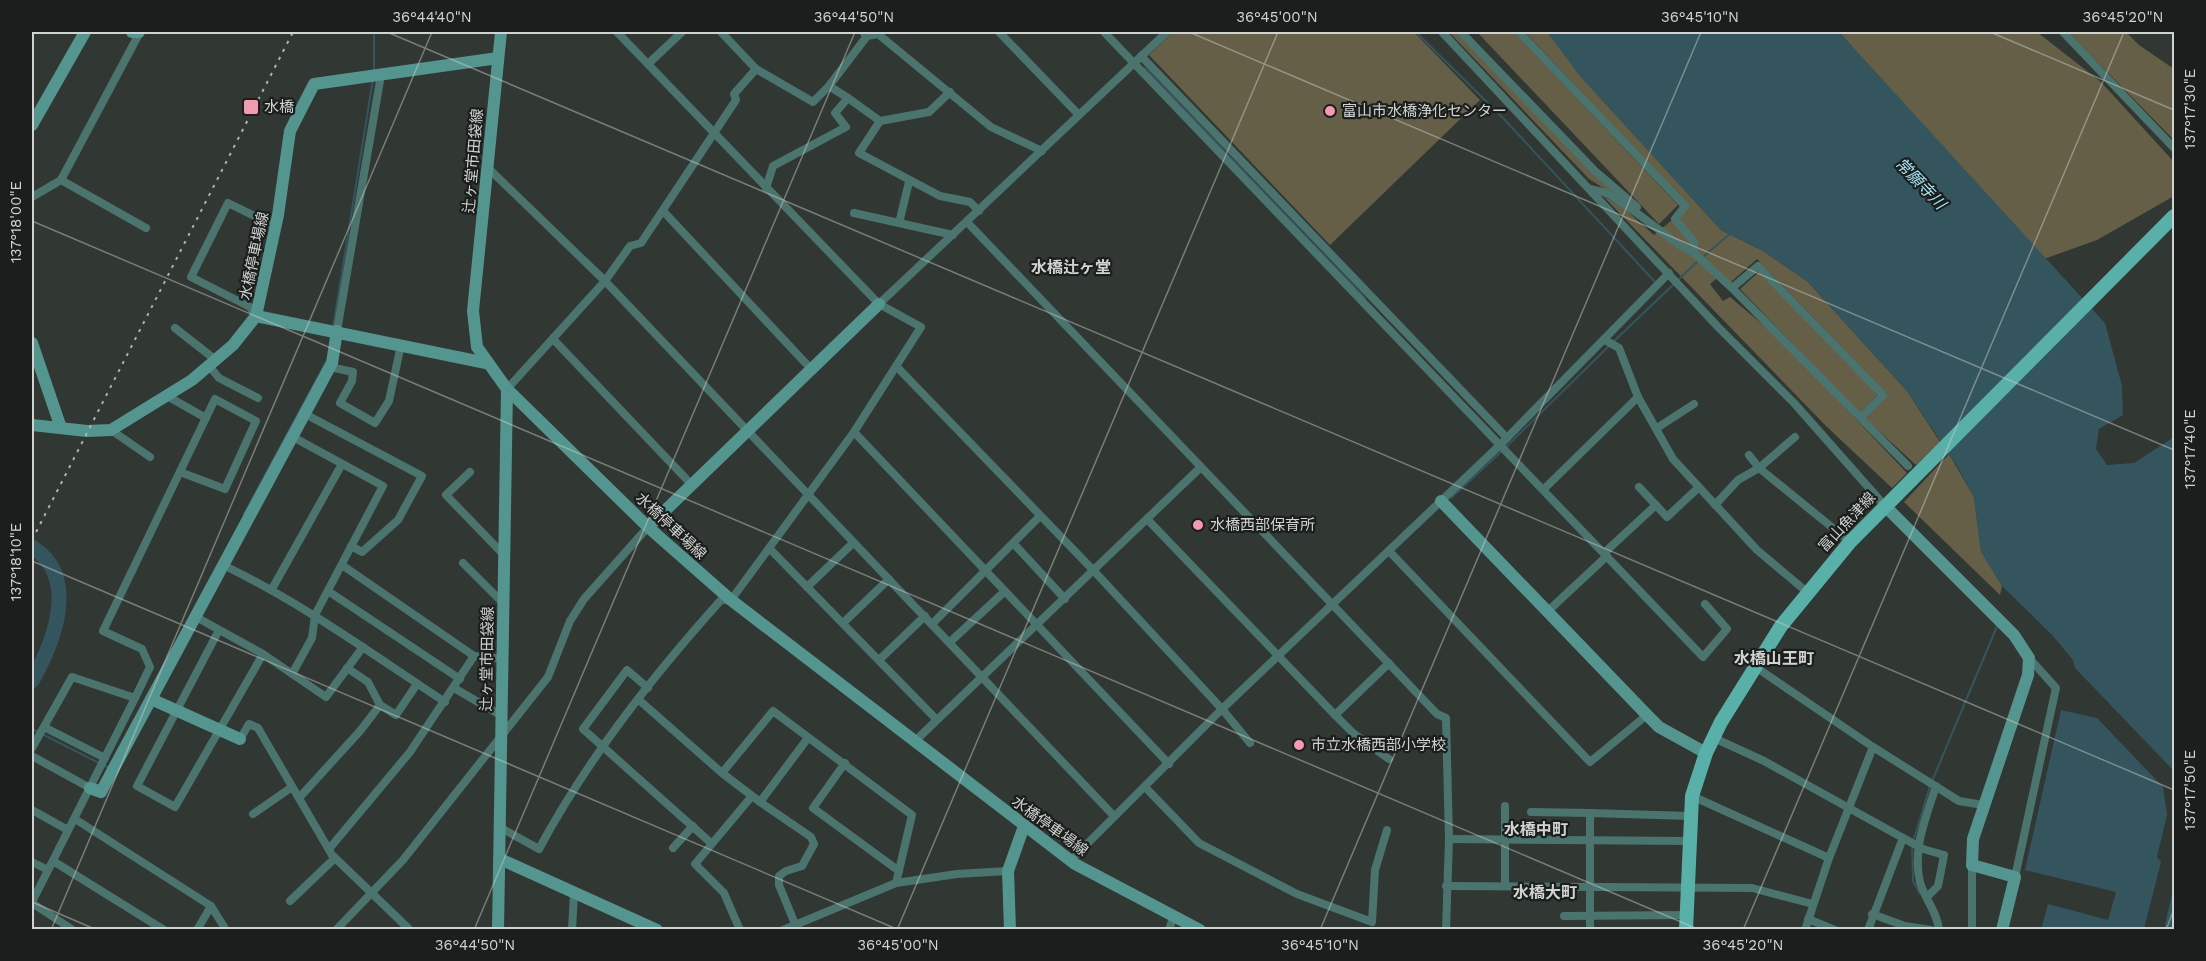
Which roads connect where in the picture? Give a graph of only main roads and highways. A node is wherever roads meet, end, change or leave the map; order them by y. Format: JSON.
{"nodes":[{"id":1,"x":85,"y":32,"type":"edge"},
{"id":2,"x":132,"y":32,"type":"edge"},
{"id":3,"x":140,"y":32,"type":"edge"},
{"id":4,"x":501,"y":32,"type":"edge"},
{"id":5,"x":498,"y":58,"type":"junction"},
{"id":6,"x":32,"y":125,"type":"edge"},
{"id":7,"x":2175,"y":216,"type":"edge"},
{"id":8,"x":879,"y":304,"type":"road end"},
{"id":9,"x":256,"y":316,"type":"junction"},
{"id":10,"x":337,"y":331,"type":"junction"},
{"id":11,"x":32,"y":343,"type":"edge"},
{"id":12,"x":486,"y":363,"type":"junction"},
{"id":13,"x":507,"y":389,"type":"junction"},
{"id":14,"x":32,"y":425,"type":"edge"},
{"id":15,"x":61,"y":428,"type":"junction"},
{"id":16,"x":1441,"y":501,"type":"road end"},
{"id":17,"x":1885,"y":506,"type":"junction"},
{"id":18,"x":648,"y":527,"type":"junction"},
{"id":19,"x":151,"y":699,"type":"junction"},
{"id":20,"x":240,"y":739,"type":"road end"},
{"id":21,"x":1706,"y":753,"type":"junction"},
{"id":22,"x":90,"y":788,"type":"road end"},
{"id":23,"x":1024,"y":826,"type":"junction"},
{"id":24,"x":500,"y":859,"type":"junction"},
{"id":25,"x":1686,"y":922,"type":"edge"},
{"id":26,"x":498,"y":930,"type":"edge"},
{"id":27,"x":657,"y":930,"type":"edge"},
{"id":28,"x":1010,"y":930,"type":"edge"},
{"id":29,"x":1200,"y":930,"type":"edge"},
{"id":30,"x":2002,"y":930,"type":"edge"}],
"edges":[{"from":1,"to":6,"type":"main road"},
{"from":2,"to":3,"type":"main road"},
{"from":4,"to":5,"type":"main road","name":"辻ヶ堂市田袋線"},
{"from":5,"to":9,"type":"main road","name":"水橋停車場線"},
{"from":5,"to":12,"type":"main road","name":"辻ヶ堂市田袋線"},
{"from":7,"to":17,"type":"main road","name":"富山魚津線"},
{"from":8,"to":18,"type":"main road"},
{"from":9,"to":10,"type":"main road","name":"水橋停車場線"},
{"from":9,"to":15,"type":"main road"},
{"from":10,"to":12,"type":"main road","name":"水橋停車場線"},
{"from":10,"to":19,"type":"main road"},
{"from":11,"to":15,"type":"main road"},
{"from":12,"to":13,"type":"main road","name":"水橋停車場線"},
{"from":13,"to":18,"type":"main road","name":"水橋停車場線"},
{"from":13,"to":24,"type":"main road","name":"辻ヶ堂市田袋線"},
{"from":14,"to":15,"type":"main road"},
{"from":16,"to":21,"type":"main road"},
{"from":17,"to":21,"type":"main road","name":"富山魚津線"},
{"from":17,"to":30,"type":"main road"},
{"from":18,"to":23,"type":"main road","name":"水橋停車場線"},
{"from":19,"to":20,"type":"main road"},
{"from":19,"to":22,"type":"main road"},
{"from":21,"to":25,"type":"main road","name":"富山魚津線"},
{"from":23,"to":28,"type":"main road"},
{"from":23,"to":29,"type":"main road","name":"水橋停車場線"},
{"from":24,"to":26,"type":"main road","name":"辻ヶ堂市田袋線"},
{"from":24,"to":27,"type":"main road"}]}
